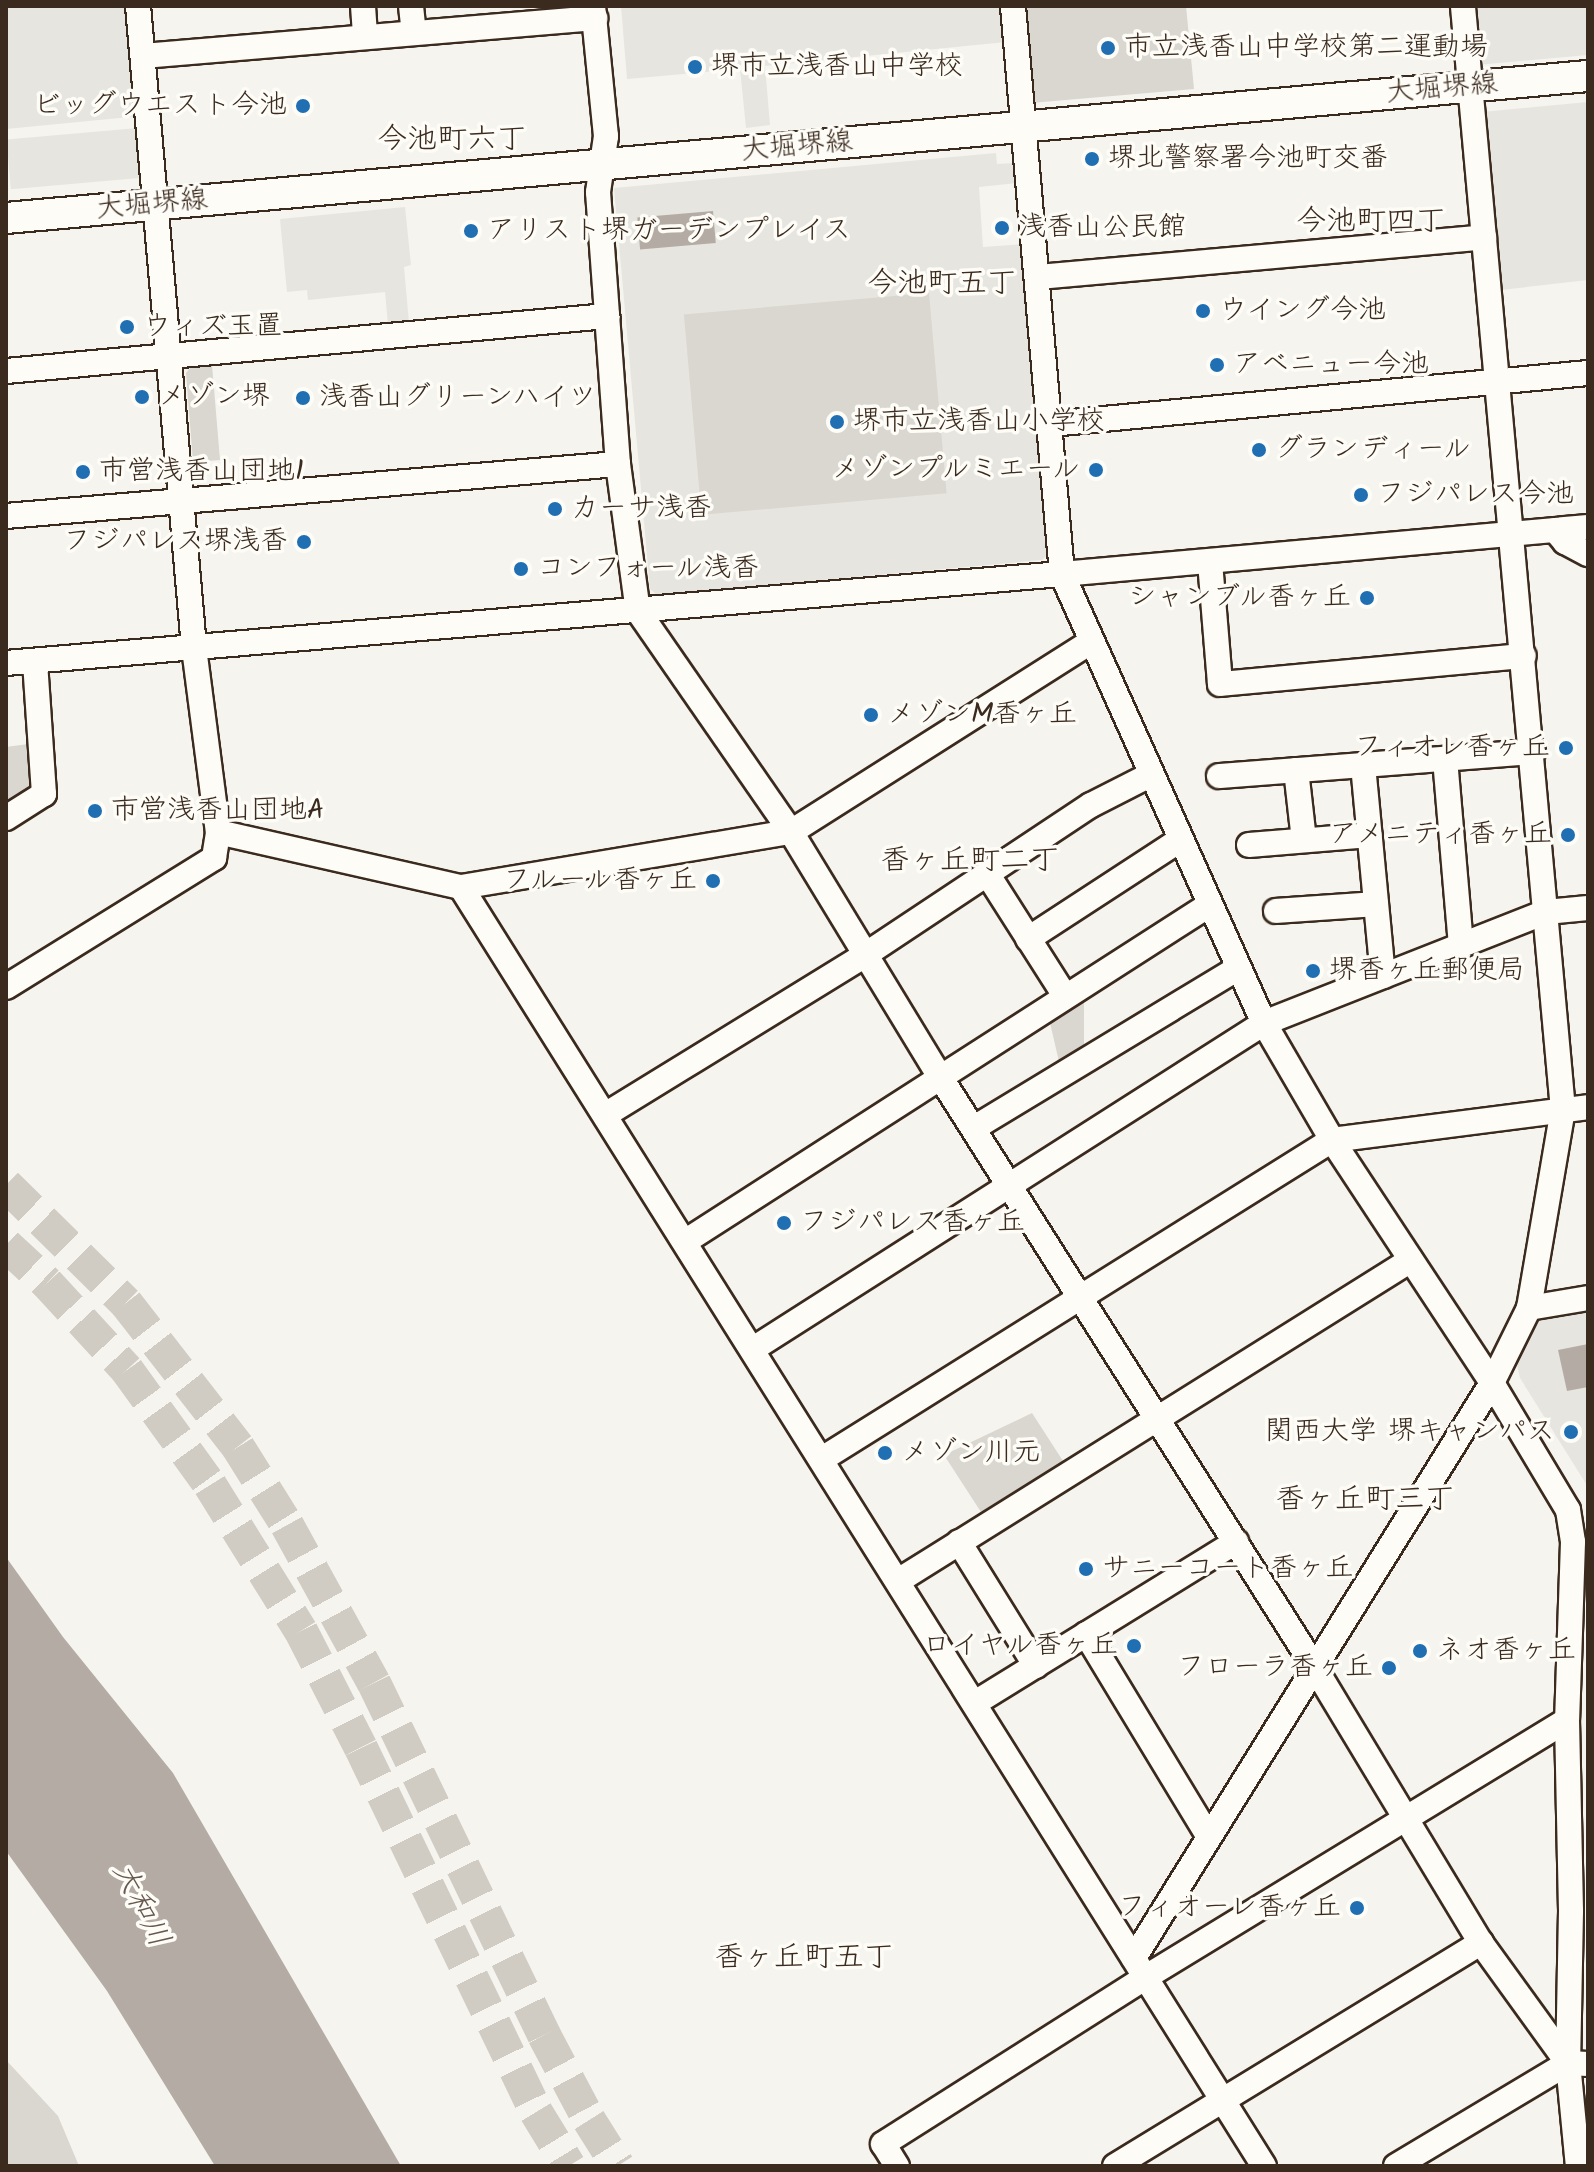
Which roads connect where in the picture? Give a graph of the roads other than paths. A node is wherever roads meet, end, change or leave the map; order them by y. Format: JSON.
{"nodes":[{"id":1,"x":138,"y":6,"type":"edge"},
{"id":2,"x":363,"y":6,"type":"edge"},
{"id":3,"x":411,"y":6,"type":"edge"},
{"id":4,"x":1013,"y":6,"type":"edge"},
{"id":5,"x":1463,"y":6,"type":"edge"},
{"id":6,"x":594,"y":12,"type":"edge"},
{"id":7,"x":414,"y":33,"type":"junction"},
{"id":8,"x":365,"y":37,"type":"junction"},
{"id":9,"x":143,"y":56,"type":"junction"},
{"id":10,"x":1588,"y":76,"type":"edge"},
{"id":11,"x":1471,"y":87,"type":"junction"},
{"id":12,"x":1025,"y":128,"type":"junction"},
{"id":13,"x":602,"y":163,"type":"junction"},
{"id":14,"x":157,"y":204,"type":"junction"},
{"id":15,"x":6,"y":218,"type":"edge"},
{"id":16,"x":1484,"y":237,"type":"junction"},
{"id":17,"x":1039,"y":277,"type":"junction"},
{"id":18,"x":607,"y":316,"type":"junction"},
{"id":19,"x":171,"y":356,"type":"junction"},
{"id":20,"x":6,"y":371,"type":"edge"},
{"id":21,"x":1588,"y":373,"type":"edge"},
{"id":22,"x":1498,"y":381,"type":"junction"},
{"id":23,"x":1051,"y":424,"type":"junction"},
{"id":24,"x":618,"y":464,"type":"junction"},
{"id":25,"x":184,"y":499,"type":"junction"},
{"id":26,"x":6,"y":516,"type":"edge"},
{"id":27,"x":1588,"y":527,"type":"edge"},
{"id":28,"x":1555,"y":530,"type":"junction"},
{"id":29,"x":1513,"y":532,"type":"junction"},
{"id":30,"x":1588,"y":554,"type":"edge"},
{"id":31,"x":1210,"y":562,"type":"junction"},
{"id":32,"x":1062,"y":574,"type":"junction"},
{"id":33,"x":638,"y":611,"type":"junction"},
{"id":34,"x":1090,"y":642,"type":"junction"},
{"id":35,"x":194,"y":648,"type":"junction"},
{"id":36,"x":1524,"y":656,"type":"junction"},
{"id":37,"x":35,"y":661,"type":"junction"},
{"id":38,"x":6,"y":663,"type":"edge"},
{"id":39,"x":1533,"y":752,"type":"junction"},
{"id":40,"x":1445,"y":759,"type":"junction"},
{"id":41,"x":1363,"y":765,"type":"junction"},
{"id":42,"x":1296,"y":770,"type":"junction"},
{"id":43,"x":1150,"y":775,"type":"junction"},
{"id":44,"x":1219,"y":776,"type":"dead end"},
{"id":45,"x":6,"y":818,"type":"edge"},
{"id":46,"x":218,"y":832,"type":"junction"},
{"id":47,"x":791,"y":832,"type":"junction"},
{"id":48,"x":1370,"y":835,"type":"junction"},
{"id":49,"x":1180,"y":840,"type":"junction"},
{"id":50,"x":1304,"y":840,"type":"junction"},
{"id":51,"x":1249,"y":845,"type":"dead end"},
{"id":52,"x":988,"y":875,"type":"junction"},
{"id":53,"x":461,"y":887,"type":"junction"},
{"id":54,"x":1376,"y":904,"type":"junction"},
{"id":55,"x":1209,"y":905,"type":"junction"},
{"id":56,"x":1588,"y":908,"type":"edge"},
{"id":57,"x":1276,"y":911,"type":"dead end"},
{"id":58,"x":1546,"y":912,"type":"junction"},
{"id":59,"x":1028,"y":939,"type":"junction"},
{"id":60,"x":1461,"y":945,"type":"junction"},
{"id":61,"x":865,"y":955,"type":"junction"},
{"id":62,"x":1238,"y":968,"type":"junction"},
{"id":63,"x":1383,"y":976,"type":"junction"},
{"id":64,"x":6,"y":987,"type":"edge"},
{"id":65,"x":1065,"y":996,"type":"junction"},
{"id":66,"x":1264,"y":1023,"type":"junction"},
{"id":67,"x":939,"y":1075,"type":"junction"},
{"id":68,"x":1588,"y":1107,"type":"edge"},
{"id":69,"x":1563,"y":1110,"type":"junction"},
{"id":70,"x":605,"y":1115,"type":"junction"},
{"id":71,"x":974,"y":1128,"type":"junction"},
{"id":72,"x":1332,"y":1140,"type":"junction"},
{"id":73,"x":1010,"y":1185,"type":"junction"},
{"id":74,"x":686,"y":1241,"type":"junction"},
{"id":75,"x":1411,"y":1260,"type":"junction"},
{"id":76,"x":1081,"y":1298,"type":"junction"},
{"id":77,"x":1588,"y":1298,"type":"edge"},
{"id":78,"x":1529,"y":1308,"type":"junction"},
{"id":79,"x":753,"y":1349,"type":"junction"},
{"id":80,"x":1492,"y":1383,"type":"junction"},
{"id":81,"x":1157,"y":1417,"type":"junction"},
{"id":82,"x":822,"y":1459,"type":"junction"},
{"id":83,"x":959,"y":1542,"type":"junction"},
{"id":84,"x":1236,"y":1542,"type":"junction"},
{"id":85,"x":898,"y":1581,"type":"junction"},
{"id":86,"x":1086,"y":1634,"type":"junction"},
{"id":87,"x":1036,"y":1666,"type":"junction"},
{"id":88,"x":1315,"y":1668,"type":"junction"},
{"id":89,"x":975,"y":1703,"type":"junction"},
{"id":90,"x":1567,"y":1720,"type":"junction"},
{"id":91,"x":1406,"y":1820,"type":"junction"},
{"id":92,"x":1209,"y":1837,"type":"junction"},
{"id":93,"x":1579,"y":1912,"type":"edge"},
{"id":94,"x":1481,"y":1943,"type":"junction"},
{"id":95,"x":1140,"y":1967,"type":"junction"},
{"id":96,"x":1578,"y":2064,"type":"edge"},
{"id":97,"x":1222,"y":2098,"type":"junction"},
{"id":98,"x":897,"y":2166,"type":"edge"},
{"id":99,"x":1115,"y":2166,"type":"edge"},
{"id":100,"x":1264,"y":2166,"type":"edge"},
{"id":101,"x":1396,"y":2166,"type":"edge"},
{"id":102,"x":1578,"y":2166,"type":"edge"}],
"edges":[{"from":1,"to":9,"type":"street"},
{"from":2,"to":8,"type":"street"},
{"from":3,"to":7,"type":"street"},
{"from":4,"to":12,"type":"street"},
{"from":5,"to":11,"type":"street"},
{"from":6,"to":7,"type":"street"},
{"from":6,"to":13,"type":"street"},
{"from":7,"to":8,"type":"street"},
{"from":8,"to":9,"type":"street"},
{"from":9,"to":14,"type":"street"},
{"from":10,"to":11,"type":"main road","name":"大堀堺線"},
{"from":11,"to":12,"type":"main road","name":"大堀堺線"},
{"from":11,"to":16,"type":"street"},
{"from":12,"to":13,"type":"main road","name":"大堀堺線"},
{"from":12,"to":17,"type":"street"},
{"from":13,"to":14,"type":"main road","name":"大堀堺線"},
{"from":13,"to":18,"type":"street"},
{"from":14,"to":15,"type":"main road","name":"大堀堺線"},
{"from":14,"to":19,"type":"street"},
{"from":16,"to":17,"type":"street"},
{"from":16,"to":22,"type":"street"},
{"from":17,"to":23,"type":"street"},
{"from":18,"to":19,"type":"street"},
{"from":18,"to":24,"type":"street"},
{"from":19,"to":20,"type":"street"},
{"from":19,"to":25,"type":"street"},
{"from":21,"to":22,"type":"street"},
{"from":22,"to":23,"type":"street"},
{"from":22,"to":29,"type":"street"},
{"from":23,"to":32,"type":"street"},
{"from":24,"to":25,"type":"street"},
{"from":24,"to":33,"type":"street"},
{"from":25,"to":26,"type":"street"},
{"from":25,"to":35,"type":"street"},
{"from":27,"to":28,"type":"street"},
{"from":28,"to":29,"type":"street"},
{"from":28,"to":30,"type":"street"},
{"from":29,"to":31,"type":"street"},
{"from":29,"to":36,"type":"street"},
{"from":31,"to":32,"type":"street"},
{"from":31,"to":36,"type":"street"},
{"from":32,"to":33,"type":"street"},
{"from":32,"to":34,"type":"street"},
{"from":33,"to":35,"type":"street"},
{"from":33,"to":47,"type":"street"},
{"from":34,"to":43,"type":"street"},
{"from":34,"to":47,"type":"street"},
{"from":35,"to":37,"type":"street"},
{"from":35,"to":46,"type":"street"},
{"from":36,"to":39,"type":"street"},
{"from":37,"to":38,"type":"street"},
{"from":37,"to":45,"type":"street"},
{"from":39,"to":40,"type":"street"},
{"from":39,"to":58,"type":"street"},
{"from":40,"to":41,"type":"street"},
{"from":40,"to":60,"type":"street"},
{"from":41,"to":42,"type":"street"},
{"from":41,"to":48,"type":"street"},
{"from":42,"to":44,"type":"street"},
{"from":42,"to":50,"type":"street"},
{"from":43,"to":49,"type":"street"},
{"from":43,"to":52,"type":"street"},
{"from":46,"to":53,"type":"street"},
{"from":46,"to":64,"type":"street"},
{"from":47,"to":53,"type":"street"},
{"from":47,"to":61,"type":"street"},
{"from":48,"to":50,"type":"street"},
{"from":48,"to":54,"type":"street"},
{"from":49,"to":55,"type":"street"},
{"from":49,"to":59,"type":"street"},
{"from":50,"to":51,"type":"street"},
{"from":52,"to":59,"type":"street"},
{"from":52,"to":61,"type":"street"},
{"from":53,"to":70,"type":"street"},
{"from":54,"to":57,"type":"street"},
{"from":54,"to":63,"type":"street"},
{"from":55,"to":62,"type":"street"},
{"from":55,"to":65,"type":"street"},
{"from":56,"to":58,"type":"street"},
{"from":58,"to":60,"type":"street"},
{"from":58,"to":69,"type":"street"},
{"from":59,"to":65,"type":"street"},
{"from":60,"to":63,"type":"street"},
{"from":61,"to":67,"type":"street"},
{"from":61,"to":70,"type":"street"},
{"from":62,"to":66,"type":"street"},
{"from":62,"to":71,"type":"street"},
{"from":63,"to":66,"type":"street"},
{"from":65,"to":67,"type":"street"},
{"from":66,"to":72,"type":"street"},
{"from":66,"to":73,"type":"street"},
{"from":67,"to":71,"type":"street"},
{"from":67,"to":74,"type":"street"},
{"from":68,"to":69,"type":"street"},
{"from":69,"to":72,"type":"street"},
{"from":69,"to":78,"type":"street"},
{"from":70,"to":74,"type":"street"},
{"from":71,"to":73,"type":"street"},
{"from":72,"to":75,"type":"street"},
{"from":72,"to":76,"type":"street"},
{"from":73,"to":76,"type":"street"},
{"from":73,"to":79,"type":"street"},
{"from":74,"to":79,"type":"street"},
{"from":75,"to":80,"type":"street"},
{"from":75,"to":81,"type":"street"},
{"from":76,"to":81,"type":"street"},
{"from":76,"to":82,"type":"street"},
{"from":77,"to":78,"type":"street"},
{"from":78,"to":80,"type":"street"},
{"from":79,"to":82,"type":"street"},
{"from":80,"to":88,"type":"street"},
{"from":80,"to":90,"type":"street"},
{"from":81,"to":83,"type":"street"},
{"from":81,"to":84,"type":"street"},
{"from":82,"to":85,"type":"street"},
{"from":83,"to":85,"type":"street"},
{"from":83,"to":87,"type":"street"},
{"from":84,"to":86,"type":"street"},
{"from":84,"to":88,"type":"street"},
{"from":85,"to":89,"type":"street"},
{"from":86,"to":87,"type":"street"},
{"from":86,"to":92,"type":"street"},
{"from":87,"to":89,"type":"street"},
{"from":88,"to":91,"type":"street"},
{"from":88,"to":92,"type":"street"},
{"from":89,"to":95,"type":"street"},
{"from":90,"to":91,"type":"street"},
{"from":90,"to":93,"type":"street"},
{"from":91,"to":94,"type":"street"},
{"from":91,"to":95,"type":"street"},
{"from":92,"to":95,"type":"street"},
{"from":93,"to":96,"type":"street"},
{"from":94,"to":96,"type":"street"},
{"from":94,"to":97,"type":"street"},
{"from":95,"to":97,"type":"street"},
{"from":95,"to":98,"type":"street"},
{"from":96,"to":101,"type":"street"},
{"from":96,"to":102,"type":"street"},
{"from":97,"to":99,"type":"street"},
{"from":97,"to":100,"type":"street"}]}
